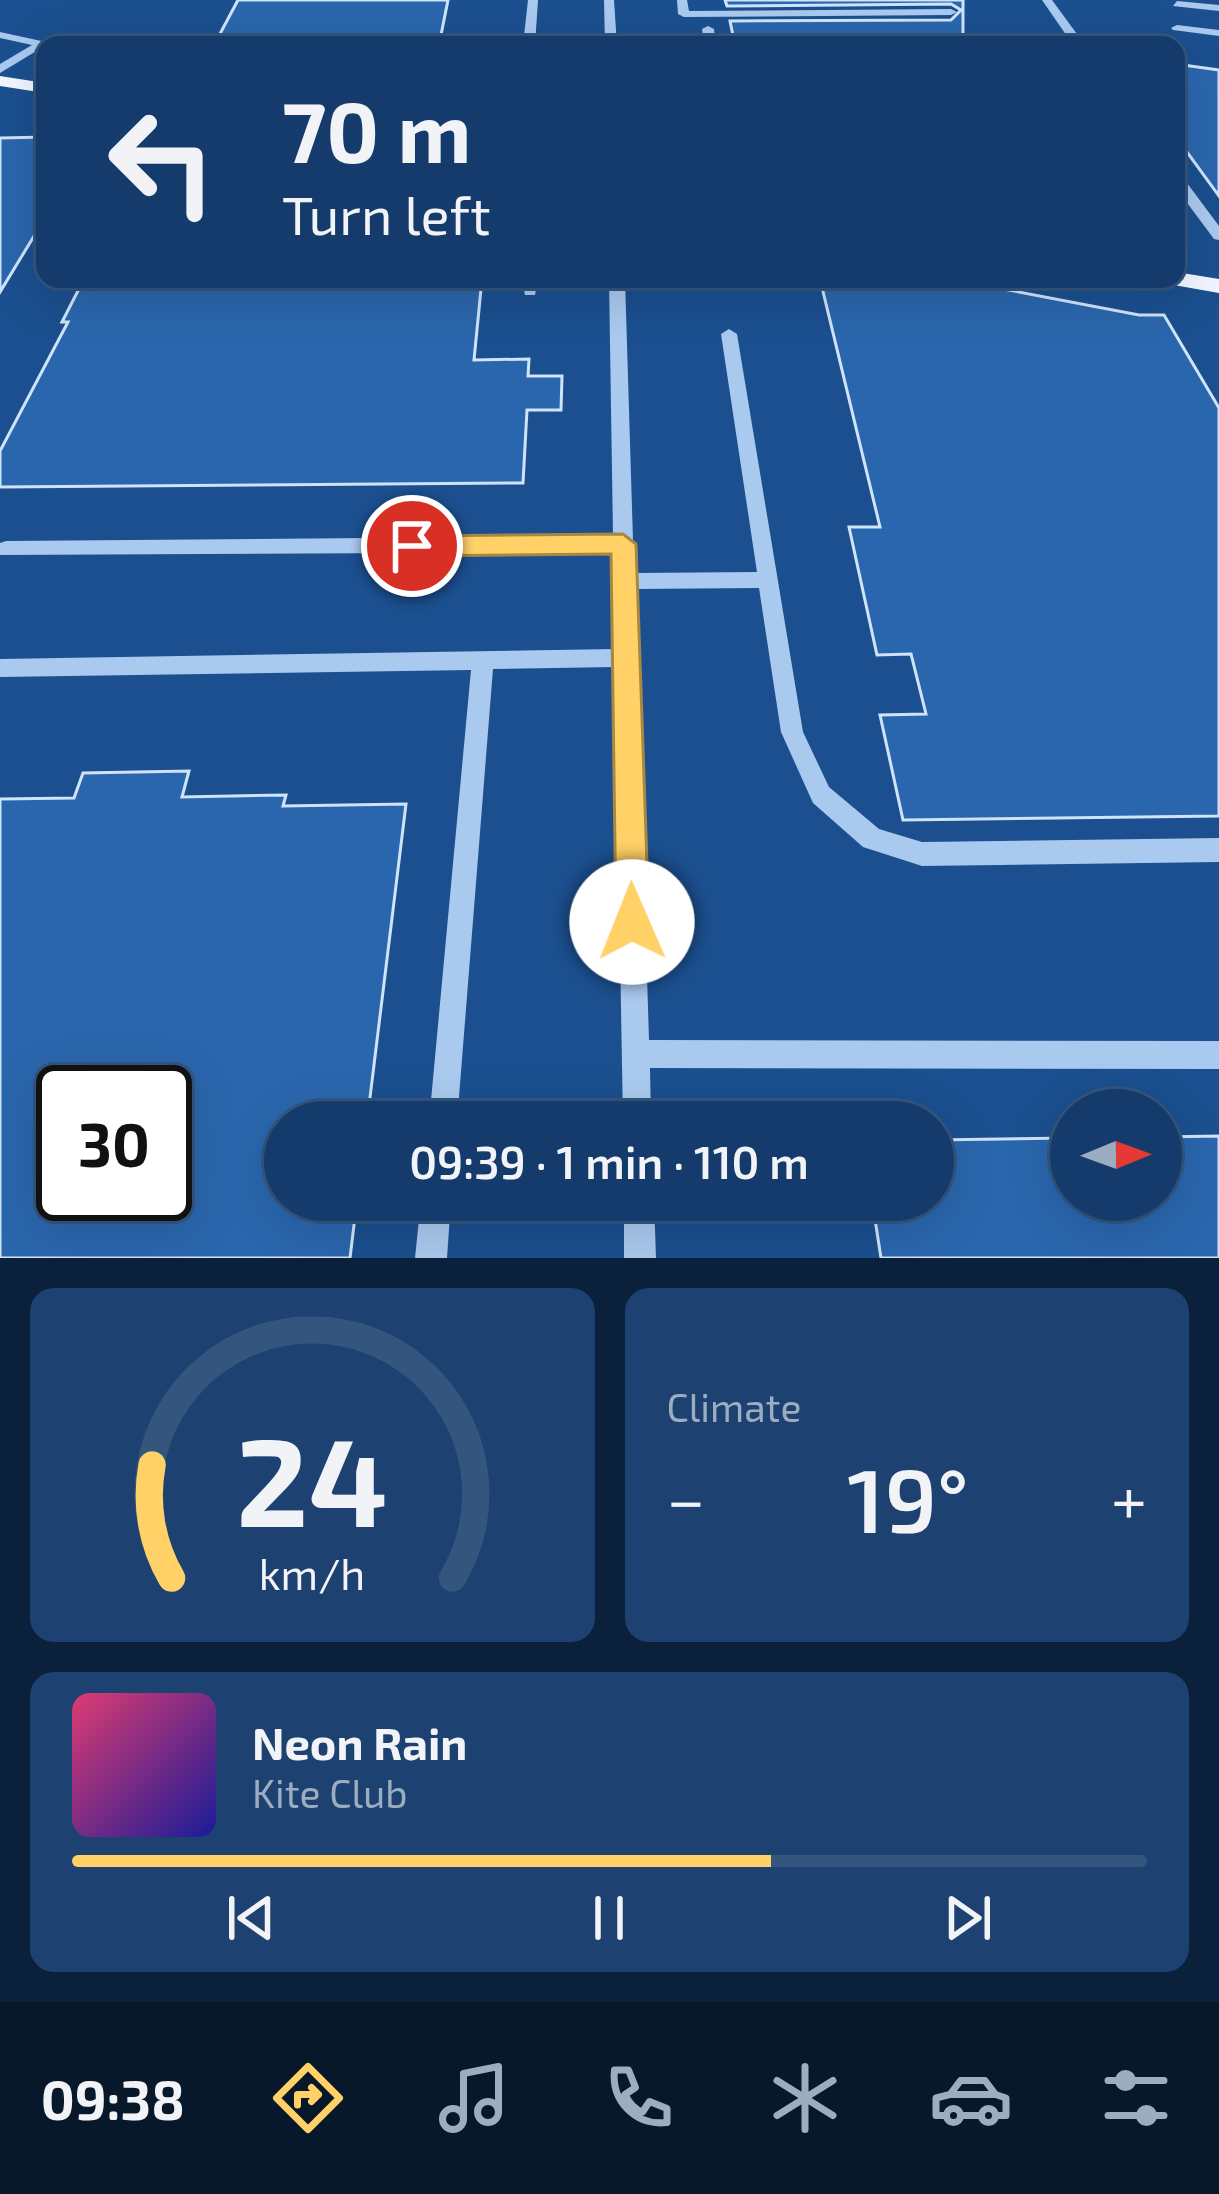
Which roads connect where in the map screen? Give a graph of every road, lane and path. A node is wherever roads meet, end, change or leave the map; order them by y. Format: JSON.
{"nodes":[{"id":1,"x":533,"y":0,"type":"edge"},
{"id":2,"x":609,"y":0,"type":"edge"},
{"id":3,"x":682,"y":0,"type":"edge"},
{"id":4,"x":1047,"y":0,"type":"edge"},
{"id":5,"x":1177,"y":4,"type":"dead end"},
{"id":6,"x":1219,"y":8,"type":"edge"},
{"id":7,"x":951,"y":12,"type":"dead end"},
{"id":8,"x":1177,"y":28,"type":"dead end"},
{"id":9,"x":708,"y":29,"type":"dead end"},
{"id":10,"x":1219,"y":33,"type":"edge"},
{"id":11,"x":0,"y":35,"type":"edge"},
{"id":12,"x":530,"y":36,"type":"edge"},
{"id":13,"x":611,"y":36,"type":"edge"},
{"id":14,"x":709,"y":36,"type":"edge"},
{"id":15,"x":1073,"y":36,"type":"edge"},
{"id":16,"x":36,"y":43,"type":"edge"},
{"id":17,"x":36,"y":48,"type":"edge"},
{"id":18,"x":0,"y":69,"type":"edge"},
{"id":19,"x":0,"y":81,"type":"edge"},
{"id":20,"x":36,"y":87,"type":"edge"},
{"id":21,"x":1185,"y":190,"type":"edge"},
{"id":22,"x":1219,"y":236,"type":"edge"},
{"id":23,"x":1185,"y":280,"type":"edge"},
{"id":24,"x":1219,"y":286,"type":"edge"},
{"id":25,"x":617,"y":288,"type":"edge"},
{"id":26,"x":730,"y":334,"type":"dead end"},
{"id":27,"x":623,"y":544,"type":"junction"},
{"id":28,"x":6,"y":549,"type":"dead end"},
{"id":29,"x":768,"y":580,"type":"junction"},
{"id":30,"x":625,"y":581,"type":"junction"},
{"id":31,"x":627,"y":658,"type":"junction"},
{"id":32,"x":483,"y":659,"type":"junction"},
{"id":33,"x":0,"y":668,"type":"edge"},
{"id":34,"x":1219,"y":850,"type":"edge"},
{"id":35,"x":635,"y":1054,"type":"junction"},
{"id":36,"x":1219,"y":1055,"type":"edge"},
{"id":37,"x":445,"y":1101,"type":"edge"},
{"id":38,"x":636,"y":1101,"type":"edge"},
{"id":39,"x":434,"y":1221,"type":"edge"},
{"id":40,"x":639,"y":1221,"type":"edge"},
{"id":41,"x":431,"y":1258,"type":"edge"},
{"id":42,"x":640,"y":1258,"type":"edge"}],
"edges":[{"from":1,"to":12,"type":"street"},
{"from":2,"to":13,"type":"street"},
{"from":3,"to":7,"type":"street"},
{"from":4,"to":15,"type":"street"},
{"from":5,"to":6,"type":"street"},
{"from":8,"to":10,"type":"street"},
{"from":9,"to":14,"type":"street"},
{"from":11,"to":16,"type":"street"},
{"from":17,"to":18,"type":"street"},
{"from":19,"to":20,"type":"main road"},
{"from":21,"to":22,"type":"street"},
{"from":23,"to":24,"type":"main road"},
{"from":25,"to":27,"type":"street"},
{"from":26,"to":29,"type":"street"},
{"from":27,"to":28,"type":"street"},
{"from":27,"to":30,"type":"street"},
{"from":29,"to":30,"type":"street"},
{"from":29,"to":34,"type":"street"},
{"from":30,"to":31,"type":"street"},
{"from":31,"to":32,"type":"street"},
{"from":31,"to":35,"type":"street"},
{"from":32,"to":33,"type":"street"},
{"from":32,"to":37,"type":"street"},
{"from":35,"to":36,"type":"street"},
{"from":35,"to":38,"type":"street"},
{"from":39,"to":41,"type":"street"},
{"from":40,"to":42,"type":"street"}]}
